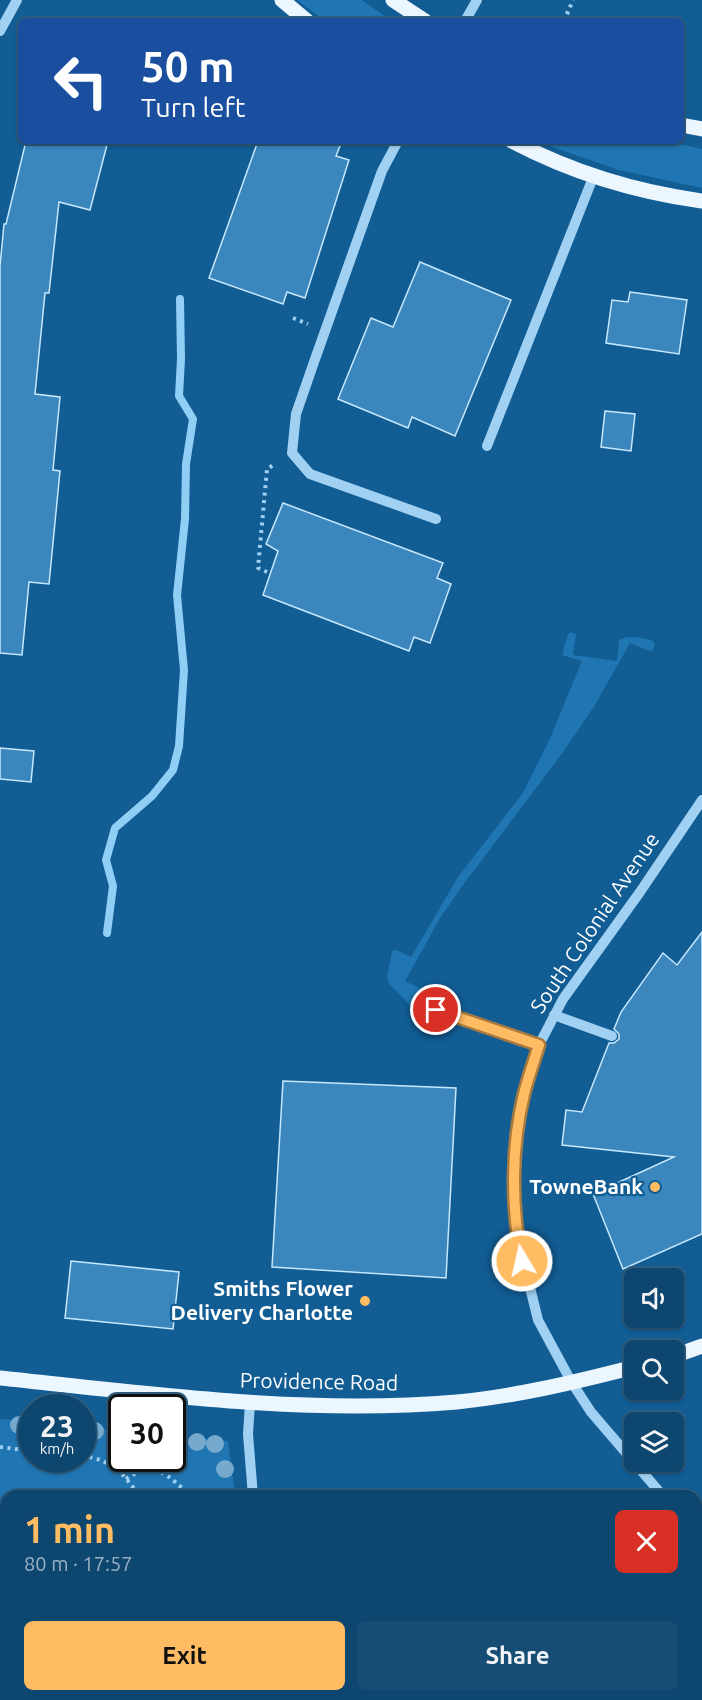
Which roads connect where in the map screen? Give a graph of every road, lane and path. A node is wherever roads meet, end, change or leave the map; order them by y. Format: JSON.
{"nodes":[{"id":1,"x":17,"y":0,"type":"edge"},
{"id":2,"x":282,"y":0,"type":"edge"},
{"id":3,"x":393,"y":0,"type":"edge"},
{"id":4,"x":477,"y":0,"type":"edge"},
{"id":5,"x":573,"y":0,"type":"edge"},
{"id":6,"x":303,"y":18,"type":"edge"},
{"id":7,"x":420,"y":18,"type":"edge"},
{"id":8,"x":467,"y":18,"type":"edge"},
{"id":9,"x":565,"y":18,"type":"edge"},
{"id":10,"x":0,"y":31,"type":"edge"},
{"id":11,"x":684,"y":126,"type":"edge"},
{"id":12,"x":702,"y":129,"type":"edge"},
{"id":13,"x":396,"y":144,"type":"edge"},
{"id":14,"x":518,"y":144,"type":"edge"},
{"id":15,"x":594,"y":175,"type":"junction"},
{"id":16,"x":702,"y":201,"type":"edge"},
{"id":17,"x":487,"y":446,"type":"dead end"},
{"id":18,"x":276,"y":464,"type":"dead end"},
{"id":19,"x":436,"y":519,"type":"dead end"},
{"id":20,"x":267,"y":572,"type":"dead end"},
{"id":21,"x":702,"y":800,"type":"edge"},
{"id":22,"x":436,"y":1010,"type":"dead end"},
{"id":23,"x":554,"y":1015,"type":"junction"},
{"id":24,"x":612,"y":1036,"type":"dead end"},
{"id":25,"x":539,"y":1045,"type":"junction"},
{"id":26,"x":702,"y":1346,"type":"edge"},
{"id":27,"x":684,"y":1352,"type":"edge"},
{"id":28,"x":624,"y":1369,"type":"edge"},
{"id":29,"x":0,"y":1378,"type":"edge"},
{"id":30,"x":572,"y":1383,"type":"junction"},
{"id":31,"x":250,"y":1403,"type":"junction"},
{"id":32,"x":0,"y":1447,"type":"edge"},
{"id":33,"x":18,"y":1449,"type":"edge"},
{"id":34,"x":96,"y":1459,"type":"edge"},
{"id":35,"x":126,"y":1479,"type":"junction"},
{"id":36,"x":134,"y":1490,"type":"edge"},
{"id":37,"x":184,"y":1490,"type":"edge"},
{"id":38,"x":253,"y":1490,"type":"edge"},
{"id":39,"x":658,"y":1490,"type":"edge"}],
"edges":[{"from":1,"to":10,"type":"street"},
{"from":2,"to":6,"type":"main road"},
{"from":3,"to":7,"type":"main road"},
{"from":4,"to":8,"type":"street"},
{"from":5,"to":9,"type":"path"},
{"from":11,"to":12,"type":"main road"},
{"from":13,"to":19,"type":"street"},
{"from":14,"to":15,"type":"main road"},
{"from":15,"to":16,"type":"main road"},
{"from":15,"to":17,"type":"street"},
{"from":18,"to":20,"type":"path"},
{"from":21,"to":23,"type":"street","name":"South Colonial Avenue"},
{"from":22,"to":25,"type":"street"},
{"from":23,"to":24,"type":"street"},
{"from":23,"to":25,"type":"street","name":"South Colonial Avenue"},
{"from":25,"to":30,"type":"street","name":"South Colonial Avenue"},
{"from":26,"to":27,"type":"main road"},
{"from":28,"to":30,"type":"main road","name":"Providence Road"},
{"from":29,"to":31,"type":"main road","name":"Providence Road"},
{"from":30,"to":31,"type":"main road","name":"Providence Road"},
{"from":30,"to":39,"type":"street","name":"South Colonial Avenue"},
{"from":31,"to":38,"type":"street"},
{"from":32,"to":33,"type":"path"},
{"from":34,"to":35,"type":"path"},
{"from":35,"to":36,"type":"path"},
{"from":35,"to":37,"type":"path"}]}
